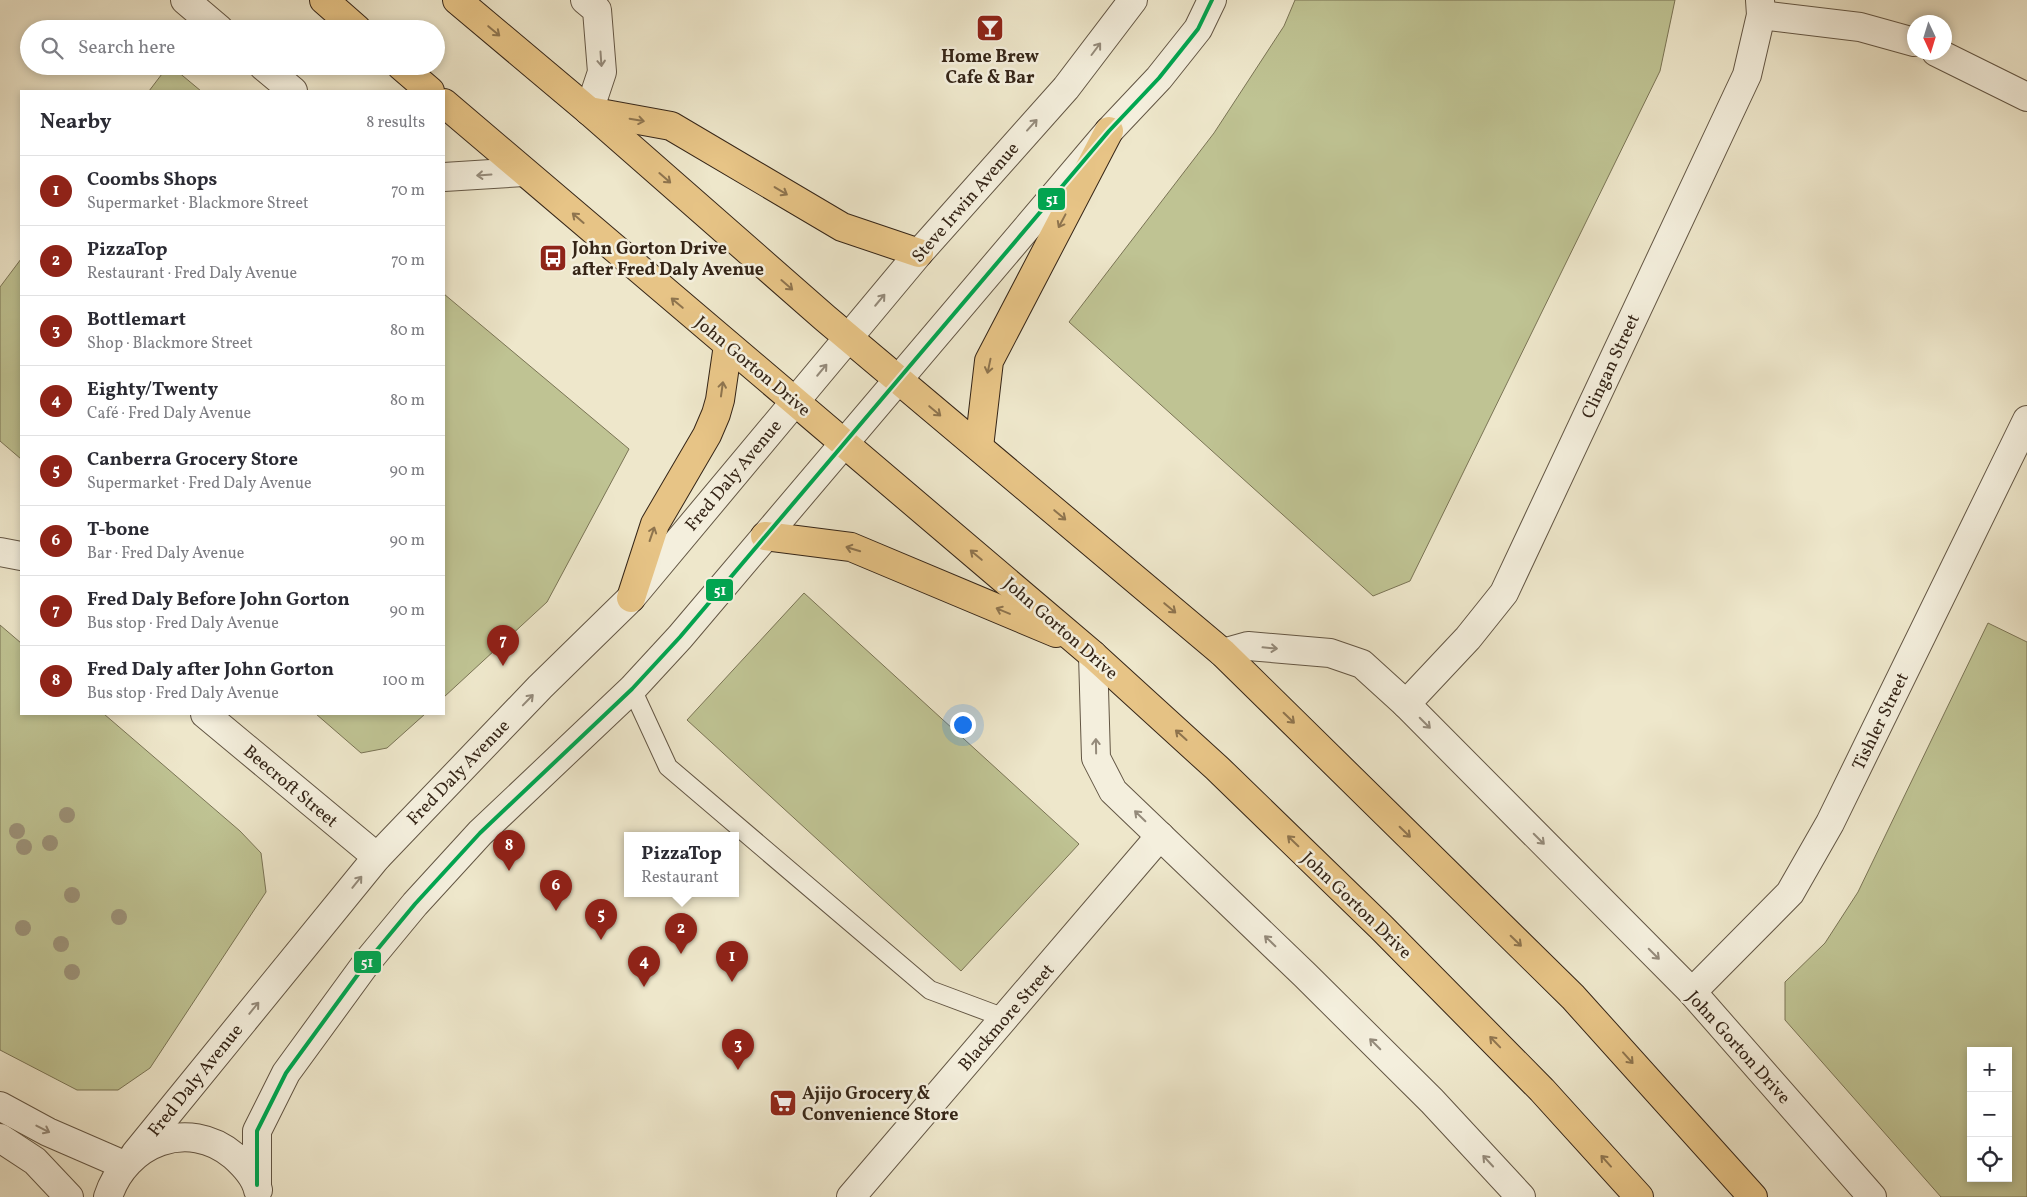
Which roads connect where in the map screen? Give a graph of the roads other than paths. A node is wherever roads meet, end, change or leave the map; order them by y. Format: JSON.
{"nodes":[{"id":1,"x":185,"y":0,"type":"edge"},
{"id":2,"x":324,"y":0,"type":"edge"},
{"id":3,"x":456,"y":0,"type":"edge"},
{"id":4,"x":585,"y":0,"type":"edge"},
{"id":5,"x":1133,"y":0,"type":"edge"},
{"id":6,"x":1212,"y":0,"type":"edge"},
{"id":7,"x":1761,"y":8,"type":"edge"},
{"id":8,"x":208,"y":20,"type":"edge"},
{"id":9,"x":347,"y":20,"type":"edge"},
{"id":10,"x":1907,"y":40,"type":"edge"},
{"id":11,"x":1952,"y":60,"type":"edge"},
{"id":12,"x":274,"y":75,"type":"edge"},
{"id":13,"x":411,"y":75,"type":"edge"},
{"id":14,"x":292,"y":90,"type":"edge"},
{"id":15,"x":429,"y":90,"type":"edge"},
{"id":16,"x":2027,"y":97,"type":"edge"},
{"id":17,"x":445,"y":104,"type":"edge"},
{"id":18,"x":589,"y":111,"type":"junction"},
{"id":19,"x":1109,"y":131,"type":"junction"},
{"id":20,"x":524,"y":172,"type":"junction"},
{"id":21,"x":445,"y":177,"type":"edge"},
{"id":22,"x":919,"y":253,"type":"junction"},
{"id":23,"x":848,"y":338,"type":"junction"},
{"id":24,"x":728,"y":345,"type":"junction"},
{"id":25,"x":898,"y":380,"type":"junction"},
{"id":26,"x":795,"y":402,"type":"junction"},
{"id":27,"x":2027,"y":420,"type":"edge"},
{"id":28,"x":844,"y":444,"type":"junction"},
{"id":29,"x":979,"y":447,"type":"junction"},
{"id":30,"x":765,"y":536,"type":"junction"},
{"id":31,"x":0,"y":552,"type":"edge"},
{"id":32,"x":20,"y":556,"type":"edge"},
{"id":33,"x":631,"y":598,"type":"junction"},
{"id":34,"x":1087,"y":649,"type":"junction"},
{"id":35,"x":1223,"y":653,"type":"junction"},
{"id":36,"x":632,"y":689,"type":"junction"},
{"id":37,"x":1406,"y":704,"type":"junction"},
{"id":38,"x":206,"y":715,"type":"edge"},
{"id":39,"x":1160,"y":836,"type":"junction"},
{"id":40,"x":377,"y":858,"type":"junction"},
{"id":41,"x":1692,"y":992,"type":"junction"},
{"id":42,"x":1005,"y":1018,"type":"junction"},
{"id":43,"x":0,"y":1106,"type":"edge"},
{"id":44,"x":0,"y":1138,"type":"edge"},
{"id":45,"x":130,"y":1160,"type":"junction"},
{"id":46,"x":258,"y":1191,"type":"edge"},
{"id":47,"x":69,"y":1197,"type":"edge"},
{"id":48,"x":108,"y":1197,"type":"edge"},
{"id":49,"x":852,"y":1197,"type":"edge"},
{"id":50,"x":1521,"y":1197,"type":"edge"},
{"id":51,"x":1638,"y":1197,"type":"edge"},
{"id":52,"x":1753,"y":1197,"type":"edge"},
{"id":53,"x":1872,"y":1197,"type":"edge"}],
"edges":[{"from":1,"to":8,"type":"street"},
{"from":2,"to":9,"type":"main road"},
{"from":3,"to":18,"type":"main road","one_way":true},
{"from":4,"to":18,"type":"street","one_way":true},
{"from":22,"to":5,"type":"street","name":"Steve Irwin Avenue","one_way":true},
{"from":6,"to":19,"type":"street"},
{"from":7,"to":10,"type":"street"},
{"from":7,"to":37,"type":"street","name":"Clingan Street"},
{"from":11,"to":16,"type":"street"},
{"from":12,"to":14,"type":"street"},
{"from":13,"to":15,"type":"main road"},
{"from":17,"to":20,"type":"main road","name":"John Gorton Drive"},
{"from":18,"to":22,"type":"main road","one_way":true},
{"from":18,"to":23,"type":"main road","one_way":true},
{"from":19,"to":25,"type":"street"},
{"from":19,"to":29,"type":"main road","one_way":true},
{"from":20,"to":21,"type":"street","one_way":true},
{"from":24,"to":20,"type":"main road","name":"John Gorton Drive","one_way":true},
{"from":23,"to":22,"type":"street","name":"Steve Irwin Avenue","one_way":true},
{"from":23,"to":25,"type":"main road"},
{"from":26,"to":23,"type":"street","name":"Steve Irwin Avenue","one_way":true},
{"from":24,"to":26,"type":"main road","name":"John Gorton Drive"},
{"from":33,"to":24,"type":"main road","one_way":true},
{"from":25,"to":28,"type":"street"},
{"from":25,"to":29,"type":"main road","one_way":true},
{"from":26,"to":28,"type":"main road","name":"John Gorton Drive"},
{"from":26,"to":33,"type":"street","name":"Fred Daly Avenue"},
{"from":27,"to":41,"type":"street","name":"Tishler Street"},
{"from":28,"to":30,"type":"street","name":"Fred Daly Avenue"},
{"from":34,"to":28,"type":"main road","name":"John Gorton Drive","one_way":true},
{"from":29,"to":35,"type":"main road","one_way":true},
{"from":34,"to":30,"type":"main road","one_way":true},
{"from":30,"to":36,"type":"street","name":"Fred Daly Avenue"},
{"from":31,"to":32,"type":"street"},
{"from":40,"to":33,"type":"street","name":"Fred Daly Avenue","one_way":true},
{"from":39,"to":34,"type":"street","one_way":true},
{"from":51,"to":34,"type":"main road","name":"John Gorton Drive","one_way":true},
{"from":35,"to":37,"type":"street","name":"John Gorton Drive","one_way":true},
{"from":35,"to":52,"type":"main road","one_way":true},
{"from":36,"to":42,"type":"lane"},
{"from":36,"to":46,"type":"street","name":"Fred Daly Avenue"},
{"from":37,"to":41,"type":"street","name":"John Gorton Drive","one_way":true},
{"from":38,"to":40,"type":"street","name":"Beecroft Street"},
{"from":39,"to":42,"type":"street","name":"Blackmore Street"},
{"from":50,"to":39,"type":"street","one_way":true},
{"from":45,"to":40,"type":"street","name":"Fred Daly Avenue","one_way":true},
{"from":41,"to":53,"type":"street","name":"John Gorton Drive"},
{"from":42,"to":49,"type":"street","name":"Blackmore Street"},
{"from":43,"to":45,"type":"street","one_way":true},
{"from":44,"to":47,"type":"street"},
{"from":45,"to":46,"type":"street","name":"Fred Daly Avenue"},
{"from":45,"to":48,"type":"street","name":"Fred Daly Avenue"}]}
